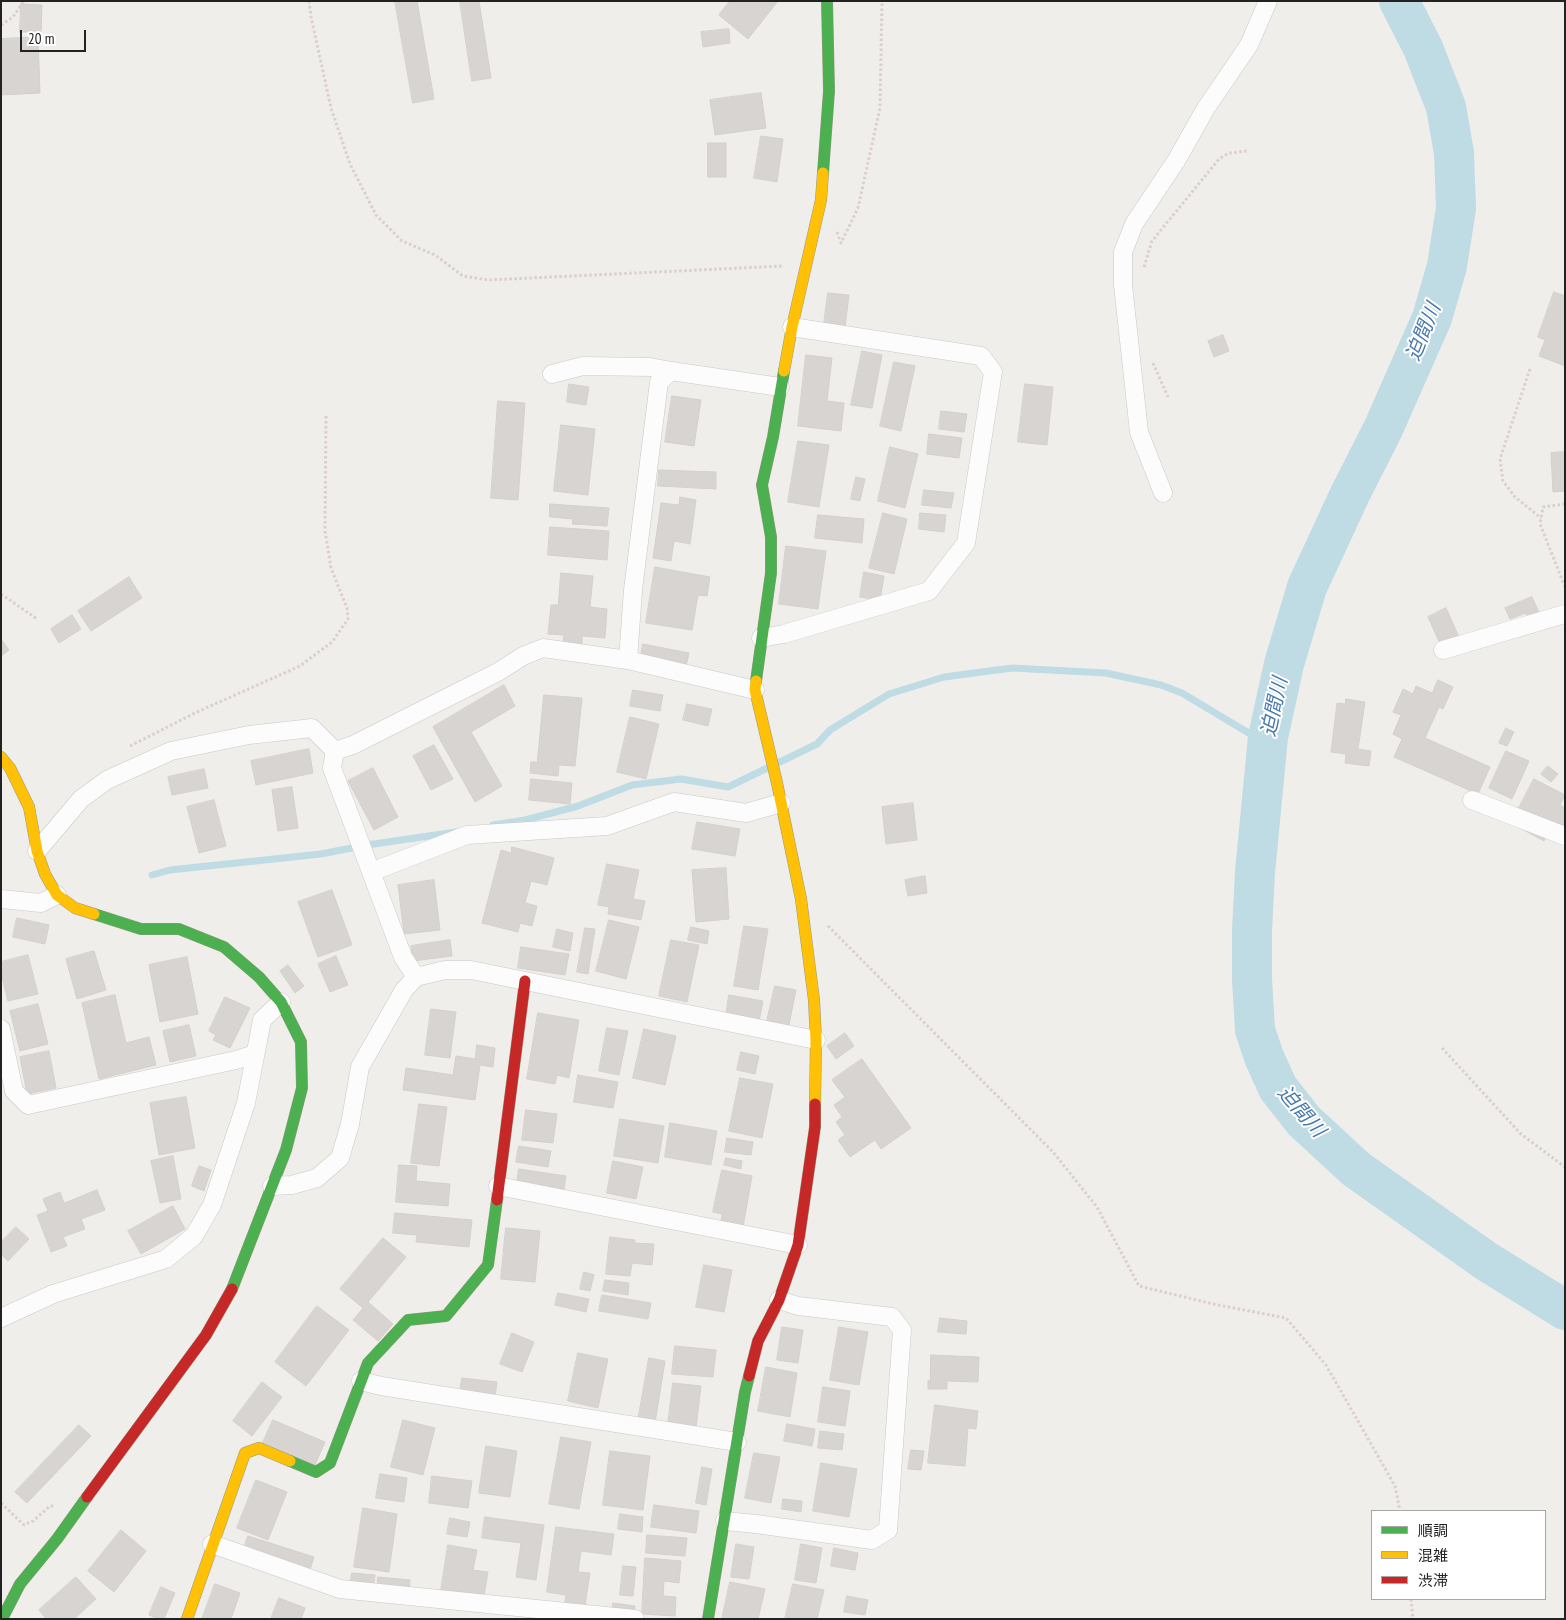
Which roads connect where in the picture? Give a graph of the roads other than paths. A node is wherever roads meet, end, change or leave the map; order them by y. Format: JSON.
{"nodes":[{"id":1,"x":1268,"y":1,"type":"edge"},
{"id":2,"x":824,"y":3,"type":"edge"},
{"id":3,"x":792,"y":326,"type":"junction"},
{"id":4,"x":671,"y":371,"type":"junction"},
{"id":5,"x":552,"y":374,"type":"dead end"},
{"id":6,"x":780,"y":387,"type":"junction"},
{"id":7,"x":1163,"y":492,"type":"dead end"},
{"id":8,"x":1565,"y":614,"type":"edge"},
{"id":9,"x":761,"y":638,"type":"junction"},
{"id":10,"x":1443,"y":650,"type":"dead end"},
{"id":11,"x":628,"y":660,"type":"junction"},
{"id":12,"x":755,"y":690,"type":"junction"},
{"id":13,"x":335,"y":751,"type":"junction"},
{"id":14,"x":1,"y":757,"type":"edge"},
{"id":15,"x":1472,"y":800,"type":"dead end"},
{"id":16,"x":781,"y":803,"type":"junction"},
{"id":17,"x":1565,"y":836,"type":"edge"},
{"id":18,"x":37,"y":851,"type":"junction"},
{"id":19,"x":371,"y":872,"type":"junction"},
{"id":20,"x":57,"y":894,"type":"junction"},
{"id":21,"x":1,"y":899,"type":"edge"},
{"id":22,"x":416,"y":977,"type":"junction"},
{"id":23,"x":525,"y":981,"type":"junction"},
{"id":24,"x":281,"y":1002,"type":"junction"},
{"id":25,"x":1,"y":1028,"type":"edge"},
{"id":26,"x":816,"y":1040,"type":"junction"},
{"id":27,"x":256,"y":1054,"type":"junction"},
{"id":28,"x":272,"y":1186,"type":"junction"},
{"id":29,"x":498,"y":1186,"type":"junction"},
{"id":30,"x":798,"y":1245,"type":"junction"},
{"id":31,"x":779,"y":1300,"type":"junction"},
{"id":32,"x":1,"y":1318,"type":"edge"},
{"id":33,"x":361,"y":1381,"type":"junction"},
{"id":34,"x":738,"y":1442,"type":"junction"},
{"id":35,"x":725,"y":1521,"type":"junction"},
{"id":36,"x":212,"y":1544,"type":"junction"},
{"id":37,"x":2,"y":1619,"type":"edge"},
{"id":38,"x":187,"y":1619,"type":"edge"},
{"id":39,"x":635,"y":1619,"type":"edge"},
{"id":40,"x":708,"y":1619,"type":"edge"}],
"edges":[{"from":1,"to":7,"type":"street"},
{"from":2,"to":3,"type":"street"},
{"from":3,"to":6,"type":"street"},
{"from":3,"to":9,"type":"street"},
{"from":4,"to":5,"type":"street"},
{"from":4,"to":6,"type":"street"},
{"from":4,"to":11,"type":"street"},
{"from":6,"to":9,"type":"street"},
{"from":8,"to":10,"type":"street"},
{"from":9,"to":12,"type":"street"},
{"from":11,"to":12,"type":"street"},
{"from":11,"to":13,"type":"street"},
{"from":12,"to":16,"type":"street"},
{"from":13,"to":18,"type":"street"},
{"from":13,"to":19,"type":"street"},
{"from":14,"to":18,"type":"street"},
{"from":15,"to":17,"type":"street"},
{"from":16,"to":19,"type":"street"},
{"from":16,"to":26,"type":"street"},
{"from":18,"to":20,"type":"street"},
{"from":19,"to":22,"type":"street"},
{"from":20,"to":21,"type":"street"},
{"from":20,"to":24,"type":"street"},
{"from":22,"to":23,"type":"street"},
{"from":22,"to":28,"type":"street"},
{"from":23,"to":26,"type":"street"},
{"from":23,"to":29,"type":"street"},
{"from":24,"to":27,"type":"street"},
{"from":24,"to":28,"type":"street"},
{"from":25,"to":27,"type":"street"},
{"from":26,"to":30,"type":"street"},
{"from":27,"to":32,"type":"street"},
{"from":28,"to":37,"type":"street"},
{"from":29,"to":30,"type":"street"},
{"from":29,"to":33,"type":"street"},
{"from":30,"to":31,"type":"street"},
{"from":31,"to":34,"type":"street"},
{"from":31,"to":35,"type":"street"},
{"from":33,"to":34,"type":"street"},
{"from":33,"to":36,"type":"street"},
{"from":34,"to":35,"type":"street"},
{"from":35,"to":40,"type":"street"},
{"from":36,"to":38,"type":"street"},
{"from":36,"to":39,"type":"street"}]}
